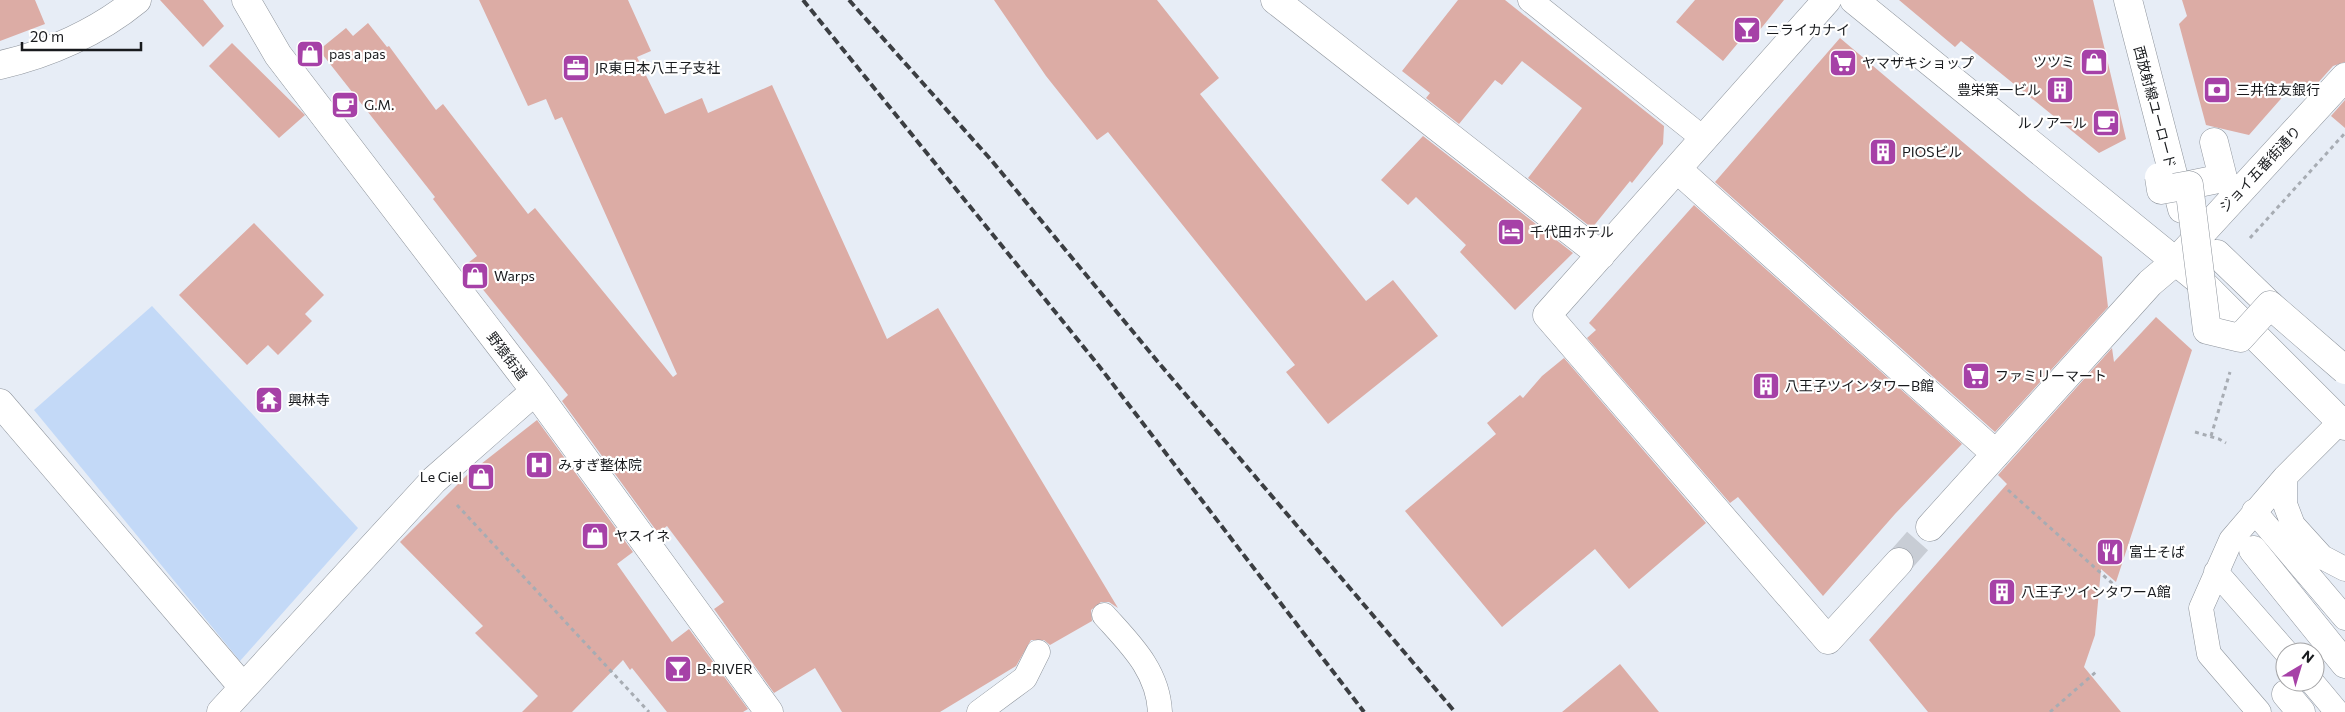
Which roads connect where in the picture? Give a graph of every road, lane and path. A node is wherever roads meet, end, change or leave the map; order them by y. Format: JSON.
{"nodes":[{"id":1,"x":137,"y":0,"type":"edge"},
{"id":2,"x":246,"y":0,"type":"edge"},
{"id":3,"x":1275,"y":0,"type":"edge"},
{"id":4,"x":1530,"y":0,"type":"edge"},
{"id":5,"x":1827,"y":0,"type":"edge"},
{"id":6,"x":1854,"y":0,"type":"edge"},
{"id":7,"x":2128,"y":0,"type":"edge"},
{"id":8,"x":0,"y":65,"type":"edge"},
{"id":9,"x":2345,"y":77,"type":"edge"},
{"id":10,"x":2345,"y":133,"type":"edge"},
{"id":11,"x":1704,"y":139,"type":"junction"},
{"id":12,"x":2214,"y":142,"type":"dead end"},
{"id":13,"x":1677,"y":169,"type":"junction"},
{"id":14,"x":2159,"y":177,"type":"dead end"},
{"id":15,"x":2200,"y":178,"type":"junction"},
{"id":16,"x":2183,"y":214,"type":"dead end"},
{"id":17,"x":2244,"y":244,"type":"dead end"},
{"id":18,"x":1601,"y":254,"type":"junction"},
{"id":19,"x":2186,"y":258,"type":"junction"},
{"id":20,"x":2270,"y":305,"type":"junction"},
{"id":21,"x":2240,"y":338,"type":"junction"},
{"id":22,"x":2345,"y":370,"type":"edge"},
{"id":23,"x":535,"y":392,"type":"junction"},
{"id":24,"x":0,"y":403,"type":"edge"},
{"id":25,"x":2343,"y":423,"type":"edge"},
{"id":26,"x":2195,"y":432,"type":"dead end"},
{"id":27,"x":2211,"y":436,"type":"junction"},
{"id":28,"x":2226,"y":443,"type":"dead end"},
{"id":29,"x":1990,"y":461,"type":"junction"},
{"id":30,"x":2284,"y":478,"type":"junction"},
{"id":31,"x":434,"y":480,"type":"junction"},
{"id":32,"x":2254,"y":511,"type":"junction"},
{"id":33,"x":1930,"y":527,"type":"tunnel mouth"},
{"id":34,"x":2253,"y":550,"type":"dead end"},
{"id":35,"x":1898,"y":562,"type":"tunnel mouth"},
{"id":36,"x":2345,"y":568,"type":"edge"},
{"id":37,"x":2216,"y":572,"type":"junction"},
{"id":38,"x":2122,"y":592,"type":"dead end"},
{"id":39,"x":1104,"y":615,"type":"dead end"},
{"id":40,"x":2345,"y":618,"type":"edge"},
{"id":41,"x":2277,"y":642,"type":"edge"},
{"id":42,"x":1038,"y":652,"type":"dead end"},
{"id":43,"x":2345,"y":664,"type":"edge"},
{"id":44,"x":2097,"y":671,"type":"dead end"},
{"id":45,"x":242,"y":686,"type":"junction"},
{"id":46,"x":2321,"y":692,"type":"edge"},
{"id":47,"x":221,"y":712,"type":"edge"},
{"id":48,"x":649,"y":712,"type":"edge"},
{"id":49,"x":768,"y":712,"type":"edge"},
{"id":50,"x":980,"y":712,"type":"edge"},
{"id":51,"x":1160,"y":712,"type":"edge"},
{"id":52,"x":2050,"y":712,"type":"edge"},
{"id":53,"x":2259,"y":712,"type":"edge"},
{"id":54,"x":2338,"y":712,"type":"edge"}],
"edges":[{"from":1,"to":8,"type":"street"},
{"from":2,"to":23,"type":"street","name":"野猿街道"},
{"from":3,"to":18,"type":"street"},
{"from":4,"to":11,"type":"lane"},
{"from":5,"to":11,"type":"street"},
{"from":6,"to":19,"type":"street"},
{"from":7,"to":16,"type":"street","name":"西放射線ユーロード"},
{"from":9,"to":19,"type":"street","name":"ジョイ五番街通り"},
{"from":10,"to":17,"type":"path"},
{"from":11,"to":13,"type":"street"},
{"from":12,"to":15,"type":"street"},
{"from":13,"to":18,"type":"street"},
{"from":13,"to":29,"type":"street"},
{"from":14,"to":15,"type":"street","bridge":true},
{"from":15,"to":19,"type":"street","bridge":true},
{"from":18,"to":35,"type":"street"},
{"from":19,"to":20,"type":"street"},
{"from":19,"to":21,"type":"street","bridge":true},
{"from":19,"to":25,"type":"street"},
{"from":19,"to":29,"type":"street","name":"ジョイ五番街通り"},
{"from":20,"to":21,"type":"street","bridge":true},
{"from":20,"to":22,"type":"street","bridge":true},
{"from":21,"to":27,"type":"path"},
{"from":23,"to":31,"type":"street"},
{"from":23,"to":49,"type":"street","name":"野猿街道"},
{"from":24,"to":45,"type":"street"},
{"from":25,"to":30,"type":"lane"},
{"from":26,"to":27,"type":"path"},
{"from":27,"to":28,"type":"path"},
{"from":29,"to":33,"type":"street","name":"ジョイ五番街通り"},
{"from":29,"to":38,"type":"path"},
{"from":30,"to":32,"type":"lane"},
{"from":30,"to":36,"type":"lane"},
{"from":31,"to":45,"type":"street"},
{"from":31,"to":48,"type":"path"},
{"from":32,"to":37,"type":"lane"},
{"from":32,"to":40,"type":"lane"},
{"from":34,"to":43,"type":"street"},
{"from":37,"to":41,"type":"lane"},
{"from":37,"to":53,"type":"lane"},
{"from":39,"to":51,"type":"lane"},
{"from":42,"to":50,"type":"lane"},
{"from":44,"to":52,"type":"path"},
{"from":45,"to":47,"type":"street"},
{"from":46,"to":54,"type":"lane"}]}
